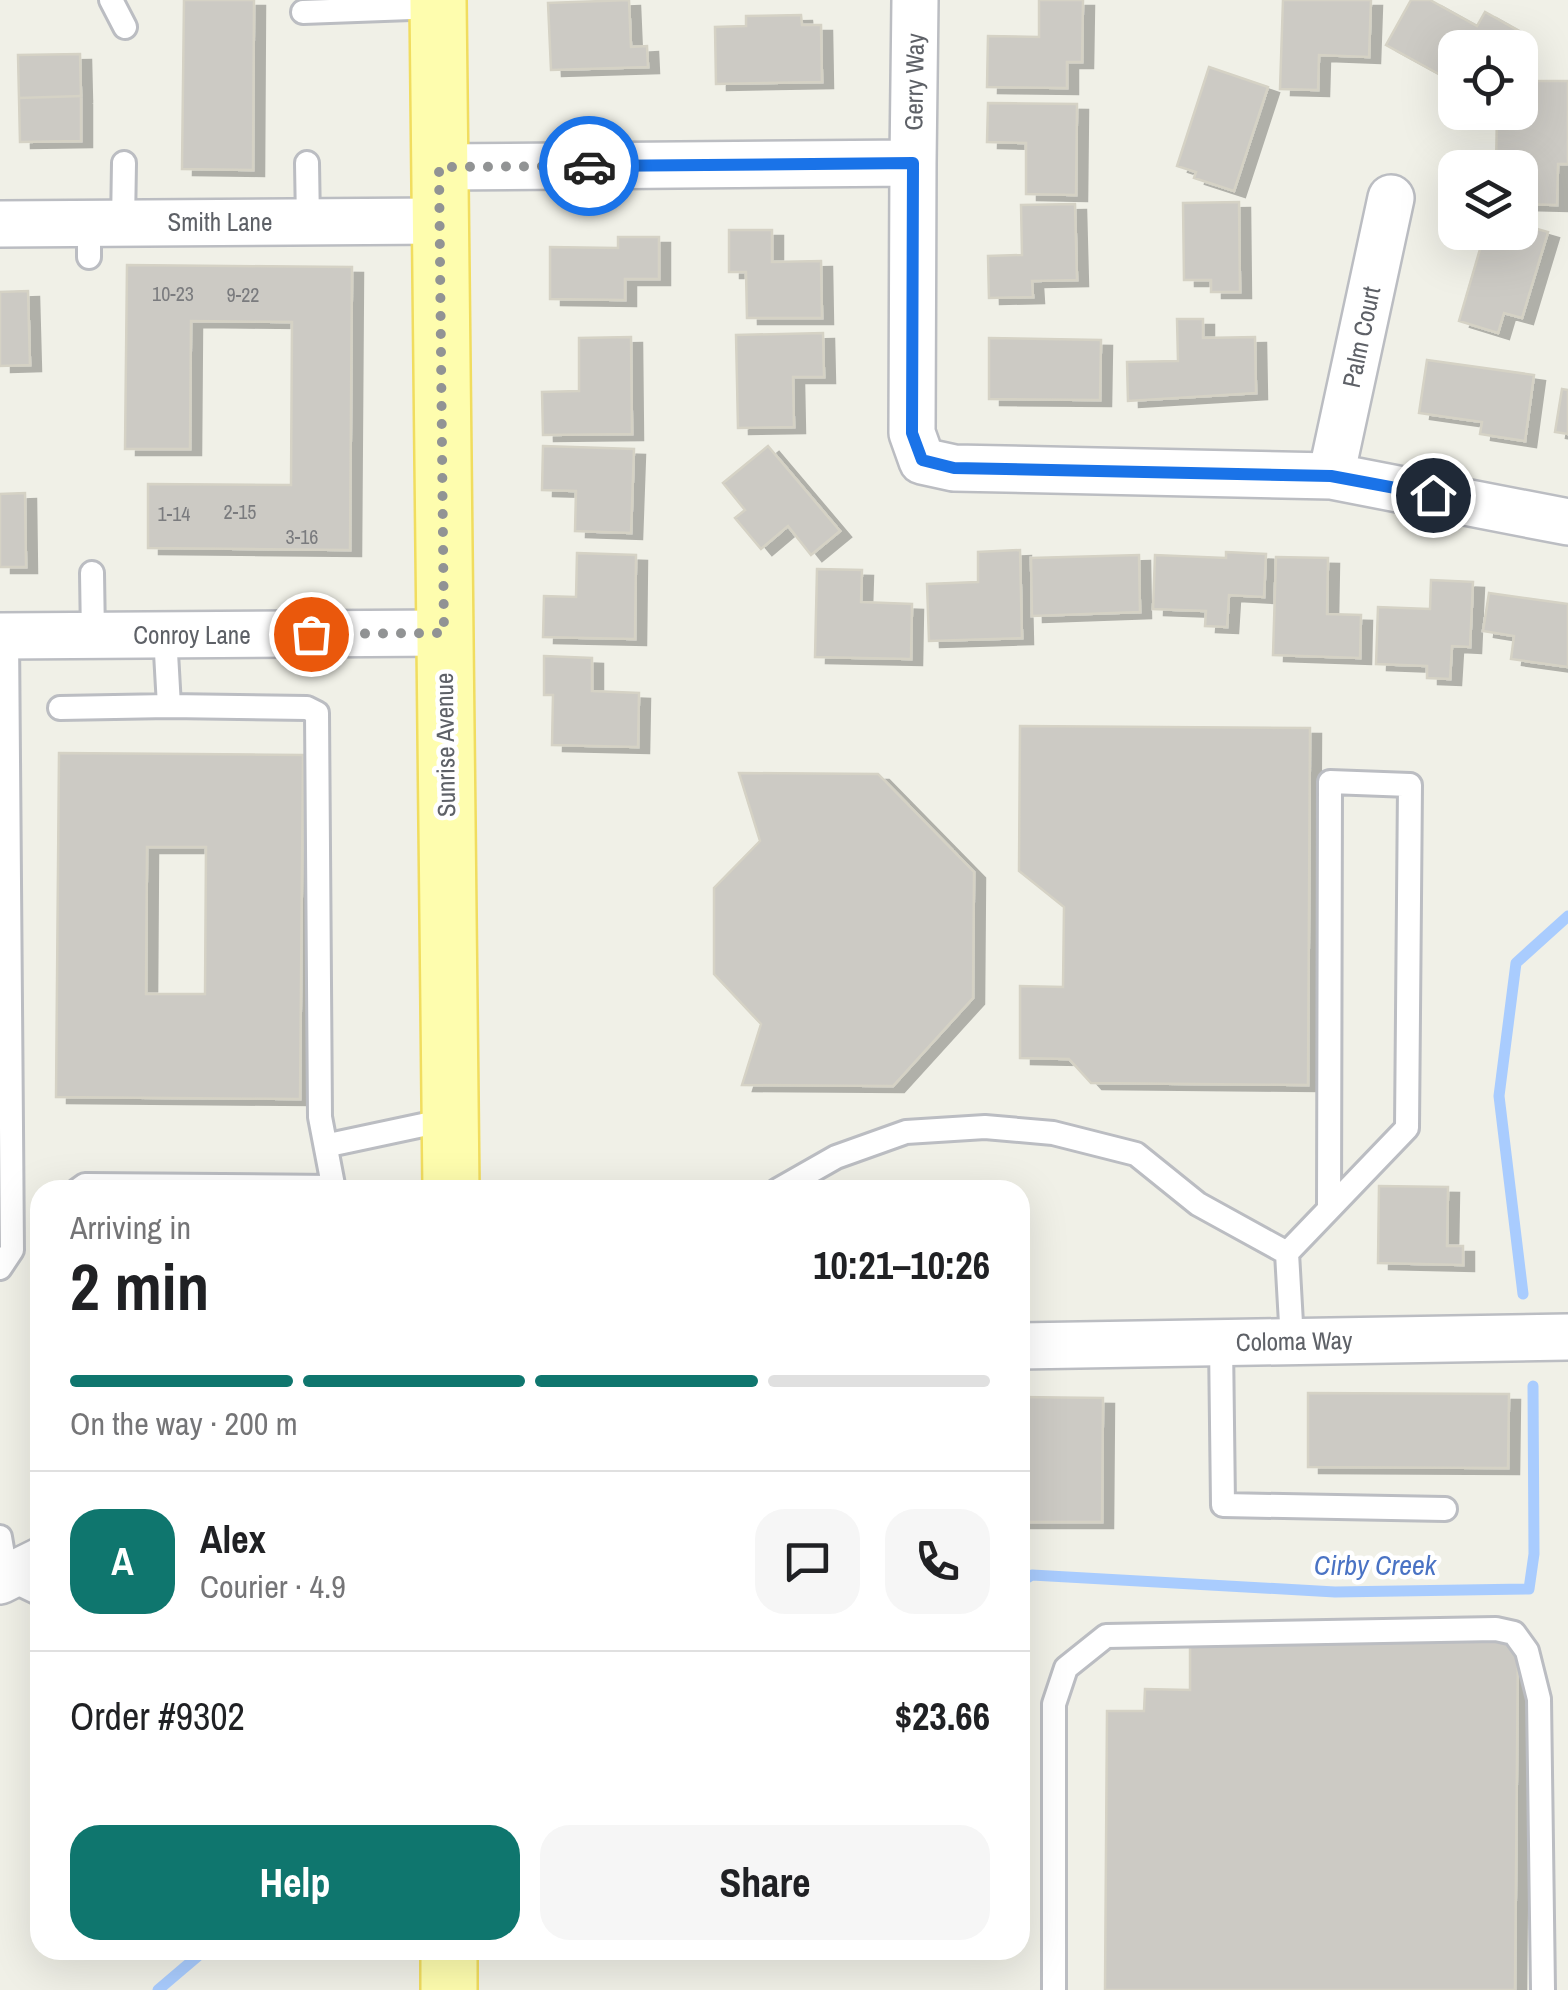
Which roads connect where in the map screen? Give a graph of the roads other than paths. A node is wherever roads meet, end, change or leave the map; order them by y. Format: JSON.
{"nodes":[{"id":1,"x":111,"y":0,"type":"edge"},
{"id":2,"x":915,"y":0,"type":"edge"},
{"id":3,"x":438,"y":3,"type":"edge"},
{"id":4,"x":303,"y":12,"type":"dead end"},
{"id":5,"x":126,"y":27,"type":"dead end"},
{"id":6,"x":124,"y":163,"type":"dead end"},
{"id":7,"x":307,"y":163,"type":"dead end"},
{"id":8,"x":913,"y":163,"type":"junction"},
{"id":9,"x":439,"y":167,"type":"junction"},
{"id":10,"x":1391,"y":198,"type":"dead end"},
{"id":11,"x":440,"y":221,"type":"junction"},
{"id":12,"x":308,"y":222,"type":"junction"},
{"id":13,"x":0,"y":224,"type":"edge"},
{"id":14,"x":100,"y":235,"type":"junction"},
{"id":15,"x":1331,"y":476,"type":"junction"},
{"id":16,"x":1568,"y":522,"type":"edge"},
{"id":17,"x":92,"y":573,"type":"dead end"},
{"id":18,"x":444,"y":633,"type":"junction"},
{"id":19,"x":165,"y":635,"type":"junction"},
{"id":20,"x":3,"y":636,"type":"edge"},
{"id":21,"x":92,"y":636,"type":"junction"},
{"id":22,"x":169,"y":706,"type":"junction"},
{"id":23,"x":60,"y":708,"type":"dead end"},
{"id":24,"x":450,"y":1119,"type":"junction"},
{"id":25,"x":329,"y":1145,"type":"junction"},
{"id":26,"x":333,"y":1180,"type":"edge"},
{"id":27,"x":450,"y":1180,"type":"edge"},
{"id":28,"x":796,"y":1180,"type":"edge"},
{"id":29,"x":1329,"y":1209,"type":"junction"},
{"id":30,"x":1287,"y":1253,"type":"junction"},
{"id":31,"x":0,"y":1268,"type":"edge"},
{"id":32,"x":1568,"y":1337,"type":"edge"},
{"id":33,"x":1292,"y":1341,"type":"junction"},
{"id":34,"x":1221,"y":1342,"type":"junction"},
{"id":35,"x":1030,"y":1346,"type":"edge"},
{"id":36,"x":1445,"y":1509,"type":"dead end"},
{"id":37,"x":449,"y":1960,"type":"edge"},
{"id":38,"x":450,"y":1990,"type":"edge"},
{"id":39,"x":1054,"y":1990,"type":"edge"},
{"id":40,"x":1543,"y":1990,"type":"edge"}],
"edges":[{"from":1,"to":5,"type":"lane"},
{"from":2,"to":8,"type":"street","name":"Gerry Way"},
{"from":3,"to":4,"type":"lane"},
{"from":3,"to":9,"type":"main road","name":"Sunrise Avenue"},
{"from":6,"to":14,"type":"lane"},
{"from":7,"to":12,"type":"lane"},
{"from":8,"to":9,"type":"street"},
{"from":8,"to":15,"type":"street","name":"Gerry Way"},
{"from":9,"to":11,"type":"main road","name":"Sunrise Avenue"},
{"from":10,"to":15,"type":"street","name":"Palm Court"},
{"from":11,"to":12,"type":"street","name":"Smith Lane"},
{"from":11,"to":18,"type":"main road","name":"Sunrise Avenue"},
{"from":12,"to":14,"type":"street","name":"Smith Lane"},
{"from":13,"to":14,"type":"street","name":"Smith Lane"},
{"from":15,"to":16,"type":"street"},
{"from":17,"to":21,"type":"lane"},
{"from":18,"to":19,"type":"street","name":"Conroy Lane"},
{"from":18,"to":24,"type":"main road","name":"Sunrise Avenue"},
{"from":19,"to":21,"type":"street","name":"Conroy Lane"},
{"from":19,"to":22,"type":"lane"},
{"from":20,"to":21,"type":"street","name":"Conroy Lane"},
{"from":20,"to":31,"type":"lane"},
{"from":22,"to":23,"type":"lane"},
{"from":22,"to":25,"type":"lane"},
{"from":24,"to":25,"type":"lane"},
{"from":24,"to":27,"type":"main road","name":"Sunrise Avenue"},
{"from":25,"to":26,"type":"lane"},
{"from":28,"to":30,"type":"lane"},
{"from":29,"to":29,"type":"lane"},
{"from":29,"to":30,"type":"lane"},
{"from":30,"to":33,"type":"lane"},
{"from":32,"to":33,"type":"street","name":"Coloma Way"},
{"from":33,"to":34,"type":"street","name":"Coloma Way"},
{"from":34,"to":35,"type":"street","name":"Coloma Way"},
{"from":34,"to":36,"type":"lane"},
{"from":37,"to":38,"type":"main road"},
{"from":39,"to":40,"type":"lane"}]}
